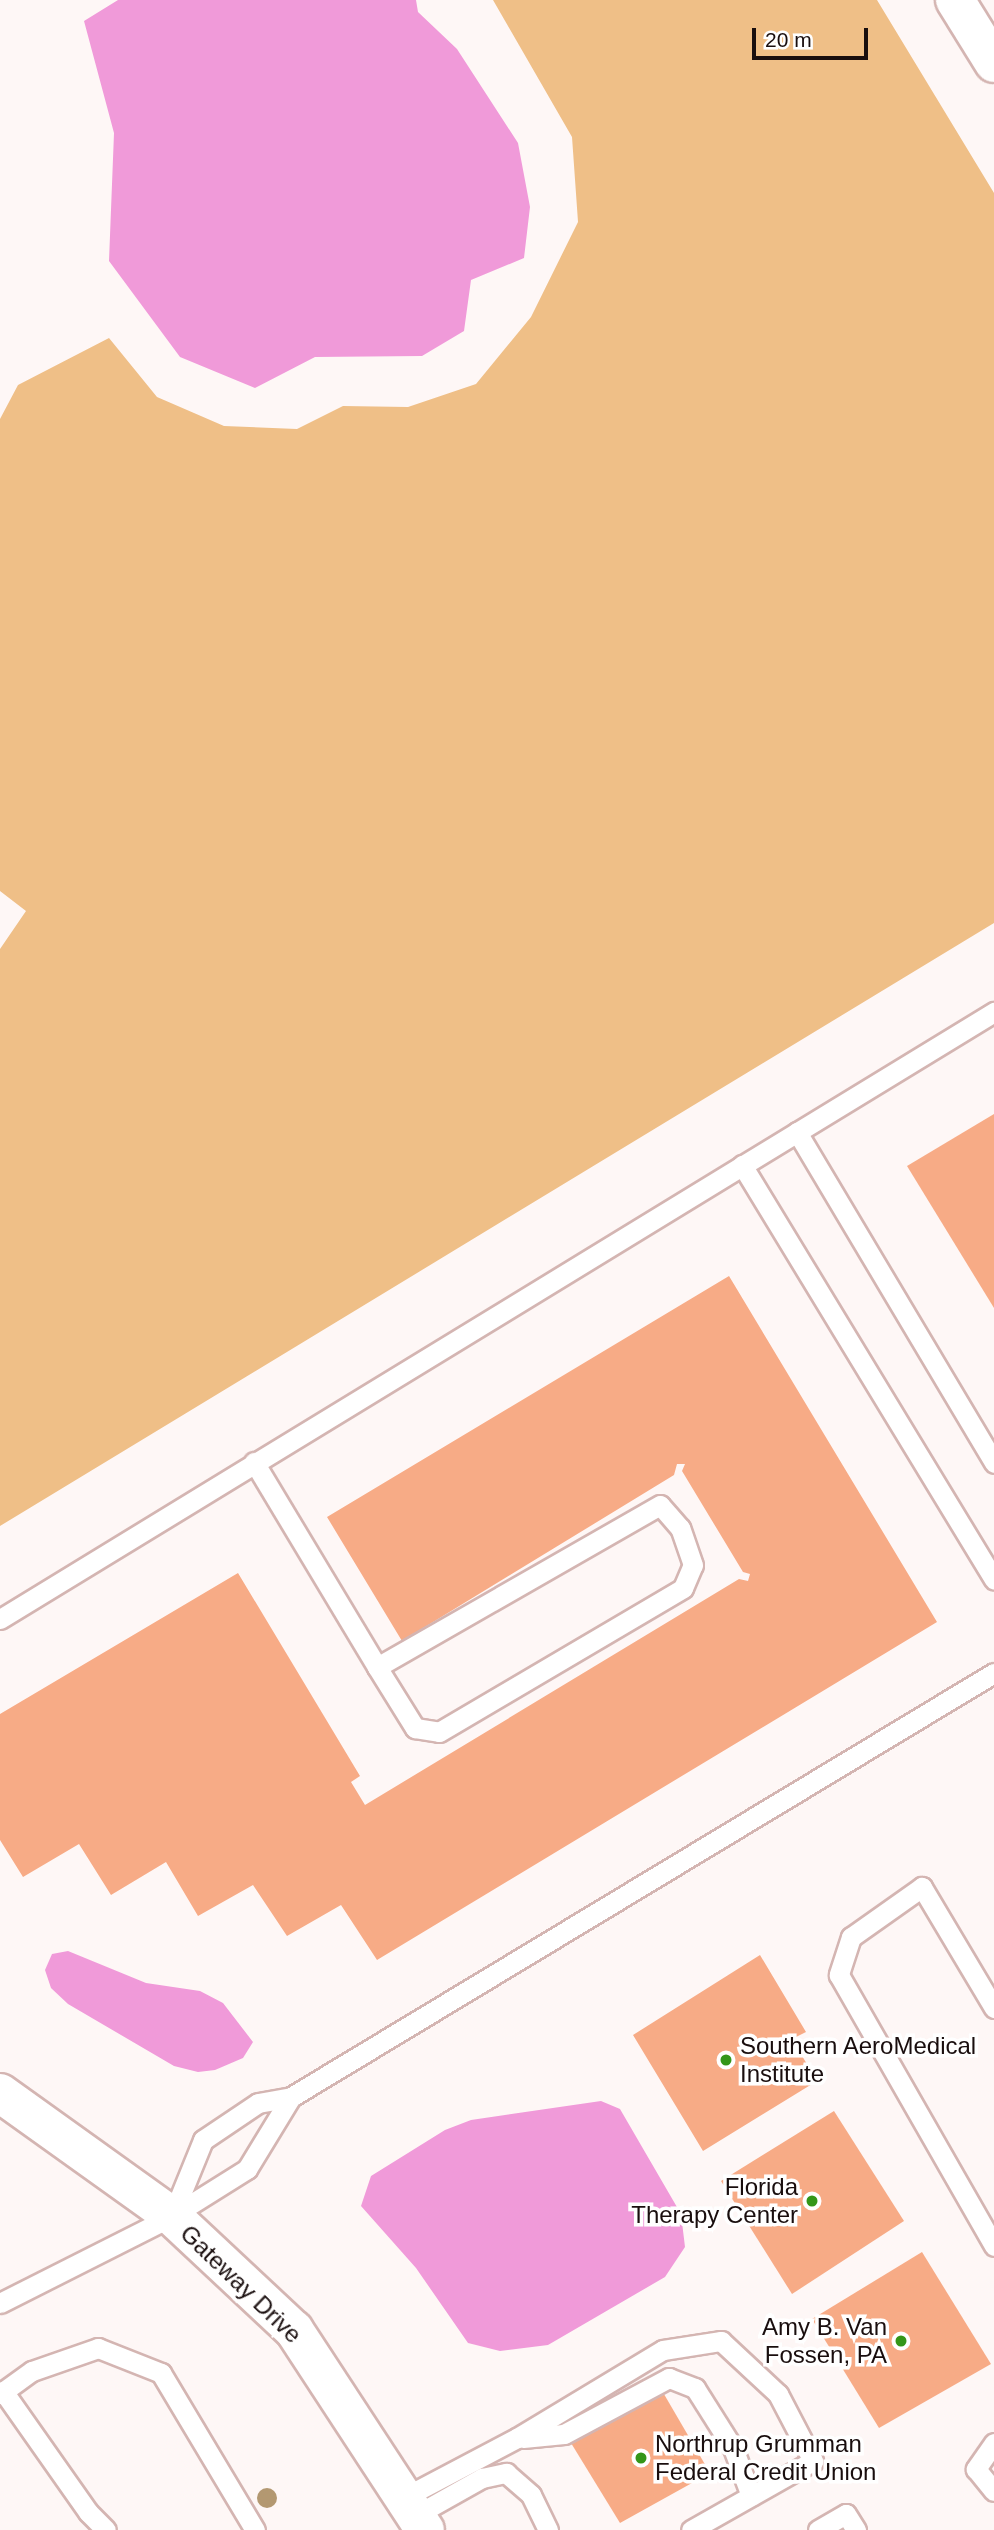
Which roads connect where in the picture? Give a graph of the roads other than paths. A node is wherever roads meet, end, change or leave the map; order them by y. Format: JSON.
{"nodes":[{"id":1,"x":955,"y":0,"type":"edge"},
{"id":2,"x":994,"y":63,"type":"edge"},
{"id":3,"x":994,"y":1012,"type":"edge"},
{"id":4,"x":796,"y":1132,"type":"junction"},
{"id":5,"x":742,"y":1165,"type":"junction"},
{"id":6,"x":254,"y":1462,"type":"junction"},
{"id":7,"x":994,"y":1463,"type":"edge"},
{"id":8,"x":994,"y":1579,"type":"edge"},
{"id":9,"x":0,"y":1619,"type":"edge"},
{"id":10,"x":377,"y":1667,"type":"junction"},
{"id":11,"x":994,"y":1673,"type":"edge"},
{"id":12,"x":994,"y":2008,"type":"edge"},
{"id":13,"x":0,"y":2093,"type":"edge"},
{"id":14,"x":290,"y":2097,"type":"junction"},
{"id":15,"x":172,"y":2216,"type":"junction"},
{"id":16,"x":994,"y":2246,"type":"edge"},
{"id":17,"x":0,"y":2303,"type":"edge"},
{"id":18,"x":2,"y":2392,"type":"edge"},
{"id":19,"x":517,"y":2438,"type":"junction"},
{"id":20,"x":994,"y":2443,"type":"edge"},
{"id":21,"x":994,"y":2491,"type":"edge"},
{"id":22,"x":751,"y":2496,"type":"junction"},
{"id":23,"x":415,"y":2514,"type":"edge"},
{"id":24,"x":106,"y":2530,"type":"edge"},
{"id":25,"x":255,"y":2530,"type":"edge"},
{"id":26,"x":548,"y":2530,"type":"edge"},
{"id":27,"x":691,"y":2530,"type":"edge"},
{"id":28,"x":818,"y":2530,"type":"edge"},
{"id":29,"x":856,"y":2530,"type":"edge"}],
"edges":[{"from":1,"to":2,"type":"street"},
{"from":3,"to":4,"type":"lane"},
{"from":4,"to":5,"type":"lane"},
{"from":4,"to":7,"type":"lane"},
{"from":5,"to":6,"type":"lane"},
{"from":5,"to":8,"type":"lane"},
{"from":6,"to":9,"type":"lane"},
{"from":6,"to":10,"type":"lane"},
{"from":10,"to":10,"type":"lane"},
{"from":11,"to":14,"type":"lane"},
{"from":12,"to":16,"type":"lane"},
{"from":13,"to":15,"type":"street","name":"Gateway Drive"},
{"from":14,"to":15,"type":"lane"},
{"from":14,"to":15,"type":"lane"},
{"from":15,"to":17,"type":"lane"},
{"from":15,"to":23,"type":"street","name":"Gateway Drive"},
{"from":18,"to":24,"type":"lane"},
{"from":18,"to":25,"type":"lane"},
{"from":19,"to":22,"type":"lane"},
{"from":19,"to":22,"type":"lane"},
{"from":19,"to":23,"type":"lane"},
{"from":20,"to":21,"type":"lane"},
{"from":22,"to":27,"type":"lane"},
{"from":23,"to":26,"type":"lane"},
{"from":28,"to":29,"type":"lane"}]}
